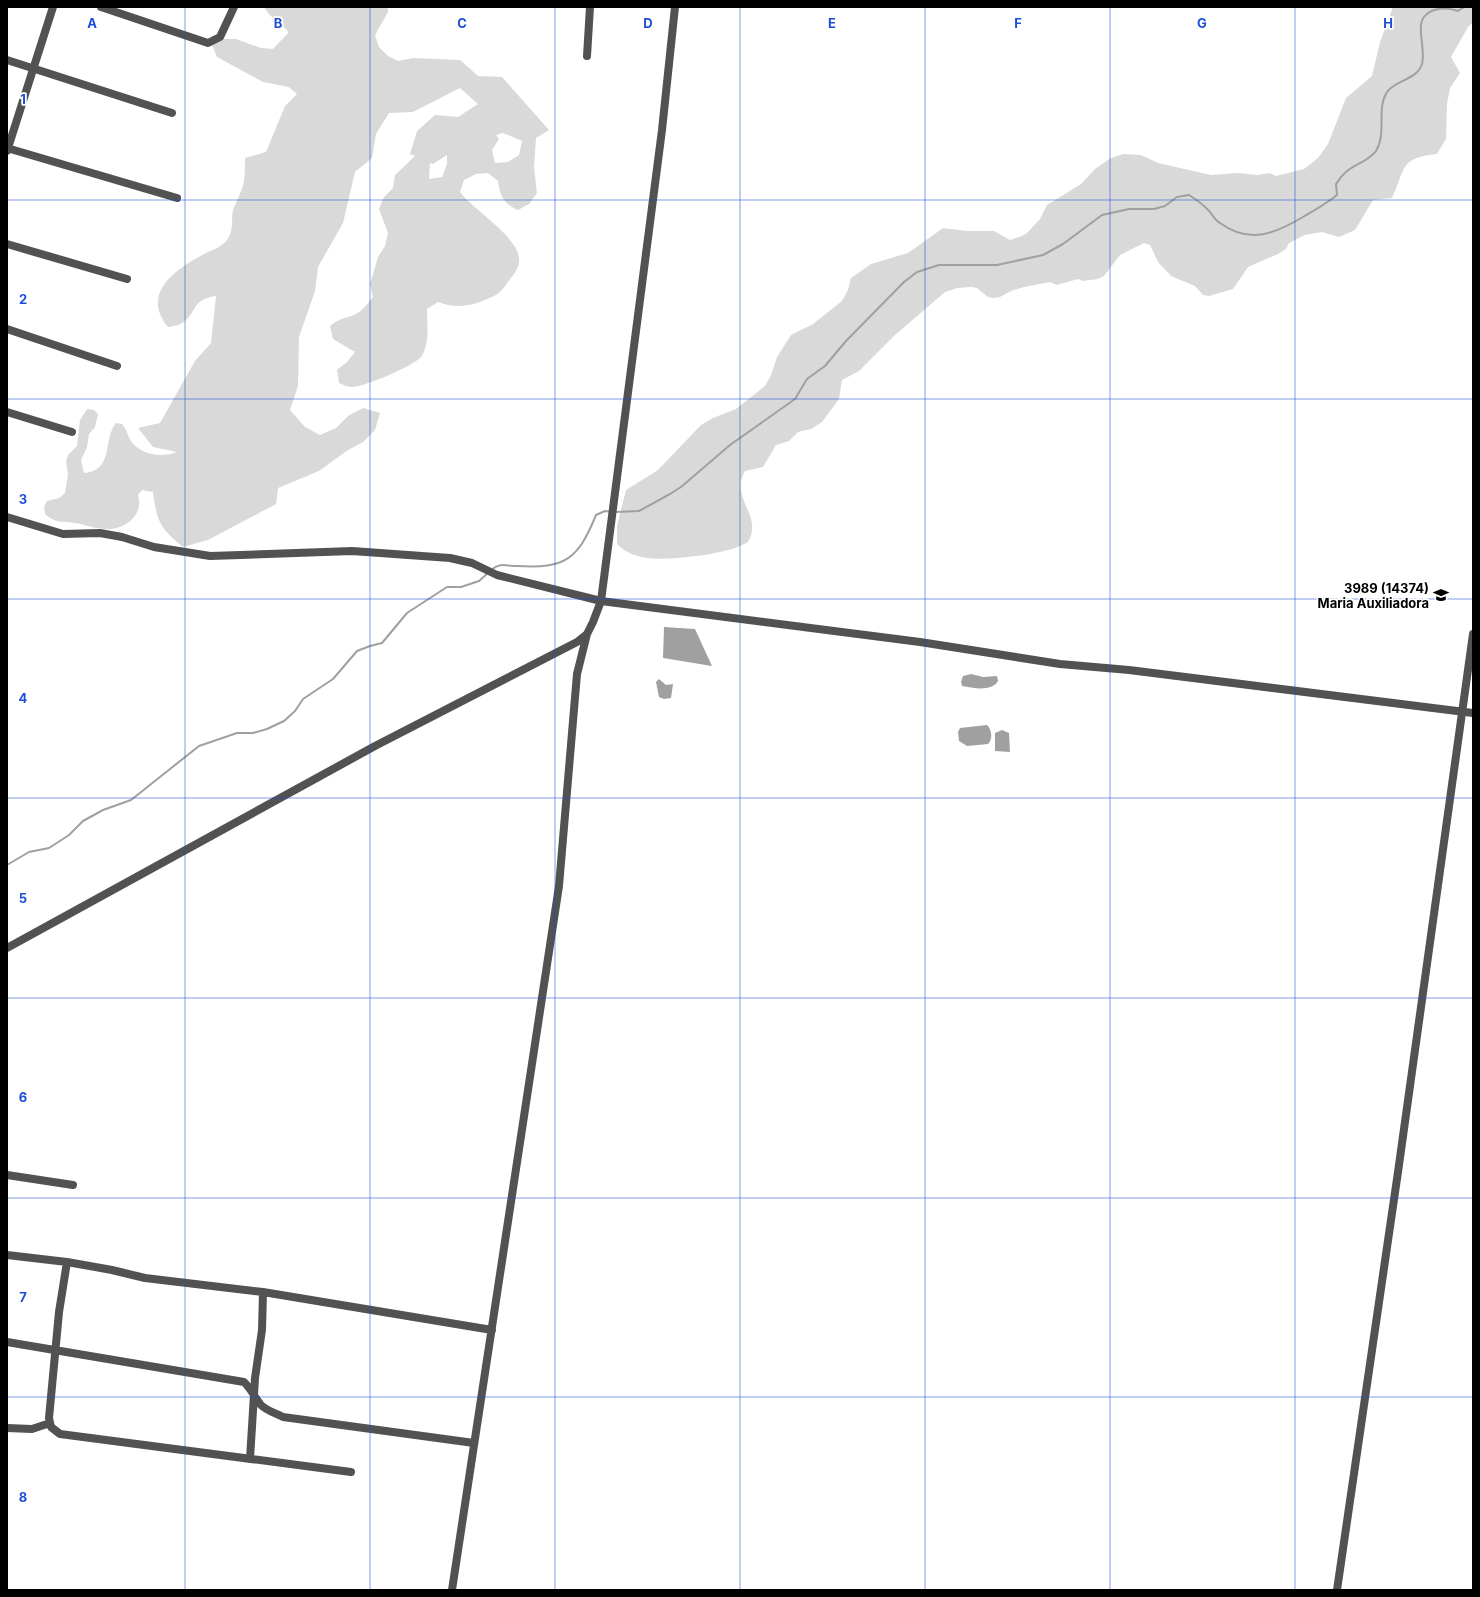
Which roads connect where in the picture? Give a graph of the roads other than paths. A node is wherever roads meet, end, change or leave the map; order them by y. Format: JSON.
{"nodes":[{"id":1,"x":53,"y":7,"type":"edge"},
{"id":2,"x":101,"y":7,"type":"edge"},
{"id":3,"x":234,"y":7,"type":"edge"},
{"id":4,"x":590,"y":7,"type":"edge"},
{"id":5,"x":675,"y":7,"type":"edge"},
{"id":6,"x":587,"y":56,"type":"dead end"},
{"id":7,"x":7,"y":60,"type":"edge"},
{"id":8,"x":33,"y":68,"type":"junction"},
{"id":9,"x":172,"y":113,"type":"dead end"},
{"id":10,"x":7,"y":149,"type":"edge"},
{"id":11,"x":177,"y":198,"type":"dead end"},
{"id":12,"x":7,"y":244,"type":"edge"},
{"id":13,"x":127,"y":280,"type":"dead end"},
{"id":14,"x":7,"y":329,"type":"edge"},
{"id":15,"x":116,"y":366,"type":"dead end"},
{"id":16,"x":7,"y":412,"type":"edge"},
{"id":17,"x":72,"y":432,"type":"dead end"},
{"id":18,"x":7,"y":516,"type":"edge"},
{"id":19,"x":601,"y":601,"type":"junction"},
{"id":20,"x":587,"y":634,"type":"junction"},
{"id":21,"x":1473,"y":634,"type":"edge"},
{"id":22,"x":1463,"y":712,"type":"junction"},
{"id":23,"x":1473,"y":713,"type":"edge"},
{"id":24,"x":7,"y":948,"type":"edge"},
{"id":25,"x":7,"y":1175,"type":"edge"},
{"id":26,"x":73,"y":1185,"type":"dead end"},
{"id":27,"x":7,"y":1255,"type":"edge"},
{"id":28,"x":67,"y":1262,"type":"junction"},
{"id":29,"x":262,"y":1292,"type":"junction"},
{"id":30,"x":492,"y":1330,"type":"junction"},
{"id":31,"x":7,"y":1342,"type":"edge"},
{"id":32,"x":56,"y":1350,"type":"junction"},
{"id":33,"x":254,"y":1394,"type":"junction"},
{"id":34,"x":50,"y":1423,"type":"junction"},
{"id":35,"x":7,"y":1428,"type":"edge"},
{"id":36,"x":474,"y":1443,"type":"junction"},
{"id":37,"x":250,"y":1458,"type":"junction"},
{"id":38,"x":351,"y":1472,"type":"dead end"},
{"id":39,"x":452,"y":1590,"type":"edge"},
{"id":40,"x":1337,"y":1590,"type":"edge"}],
"edges":[{"from":1,"to":8,"type":"street"},
{"from":2,"to":3,"type":"street"},
{"from":4,"to":6,"type":"street"},
{"from":5,"to":19,"type":"street"},
{"from":7,"to":8,"type":"street"},
{"from":8,"to":9,"type":"street"},
{"from":8,"to":10,"type":"street"},
{"from":10,"to":11,"type":"street"},
{"from":12,"to":13,"type":"street"},
{"from":14,"to":15,"type":"street"},
{"from":16,"to":17,"type":"street"},
{"from":18,"to":19,"type":"street"},
{"from":19,"to":20,"type":"street"},
{"from":19,"to":22,"type":"street"},
{"from":20,"to":24,"type":"street"},
{"from":20,"to":30,"type":"street"},
{"from":21,"to":22,"type":"street"},
{"from":22,"to":23,"type":"street"},
{"from":22,"to":40,"type":"street"},
{"from":25,"to":26,"type":"street"},
{"from":27,"to":28,"type":"street"},
{"from":28,"to":29,"type":"street"},
{"from":28,"to":32,"type":"street"},
{"from":29,"to":30,"type":"street"},
{"from":29,"to":33,"type":"street"},
{"from":30,"to":36,"type":"street"},
{"from":31,"to":32,"type":"street"},
{"from":32,"to":33,"type":"street"},
{"from":32,"to":34,"type":"street"},
{"from":33,"to":36,"type":"street"},
{"from":33,"to":37,"type":"street"},
{"from":34,"to":35,"type":"street"},
{"from":34,"to":37,"type":"street"},
{"from":36,"to":39,"type":"street"},
{"from":37,"to":38,"type":"street"}]}
